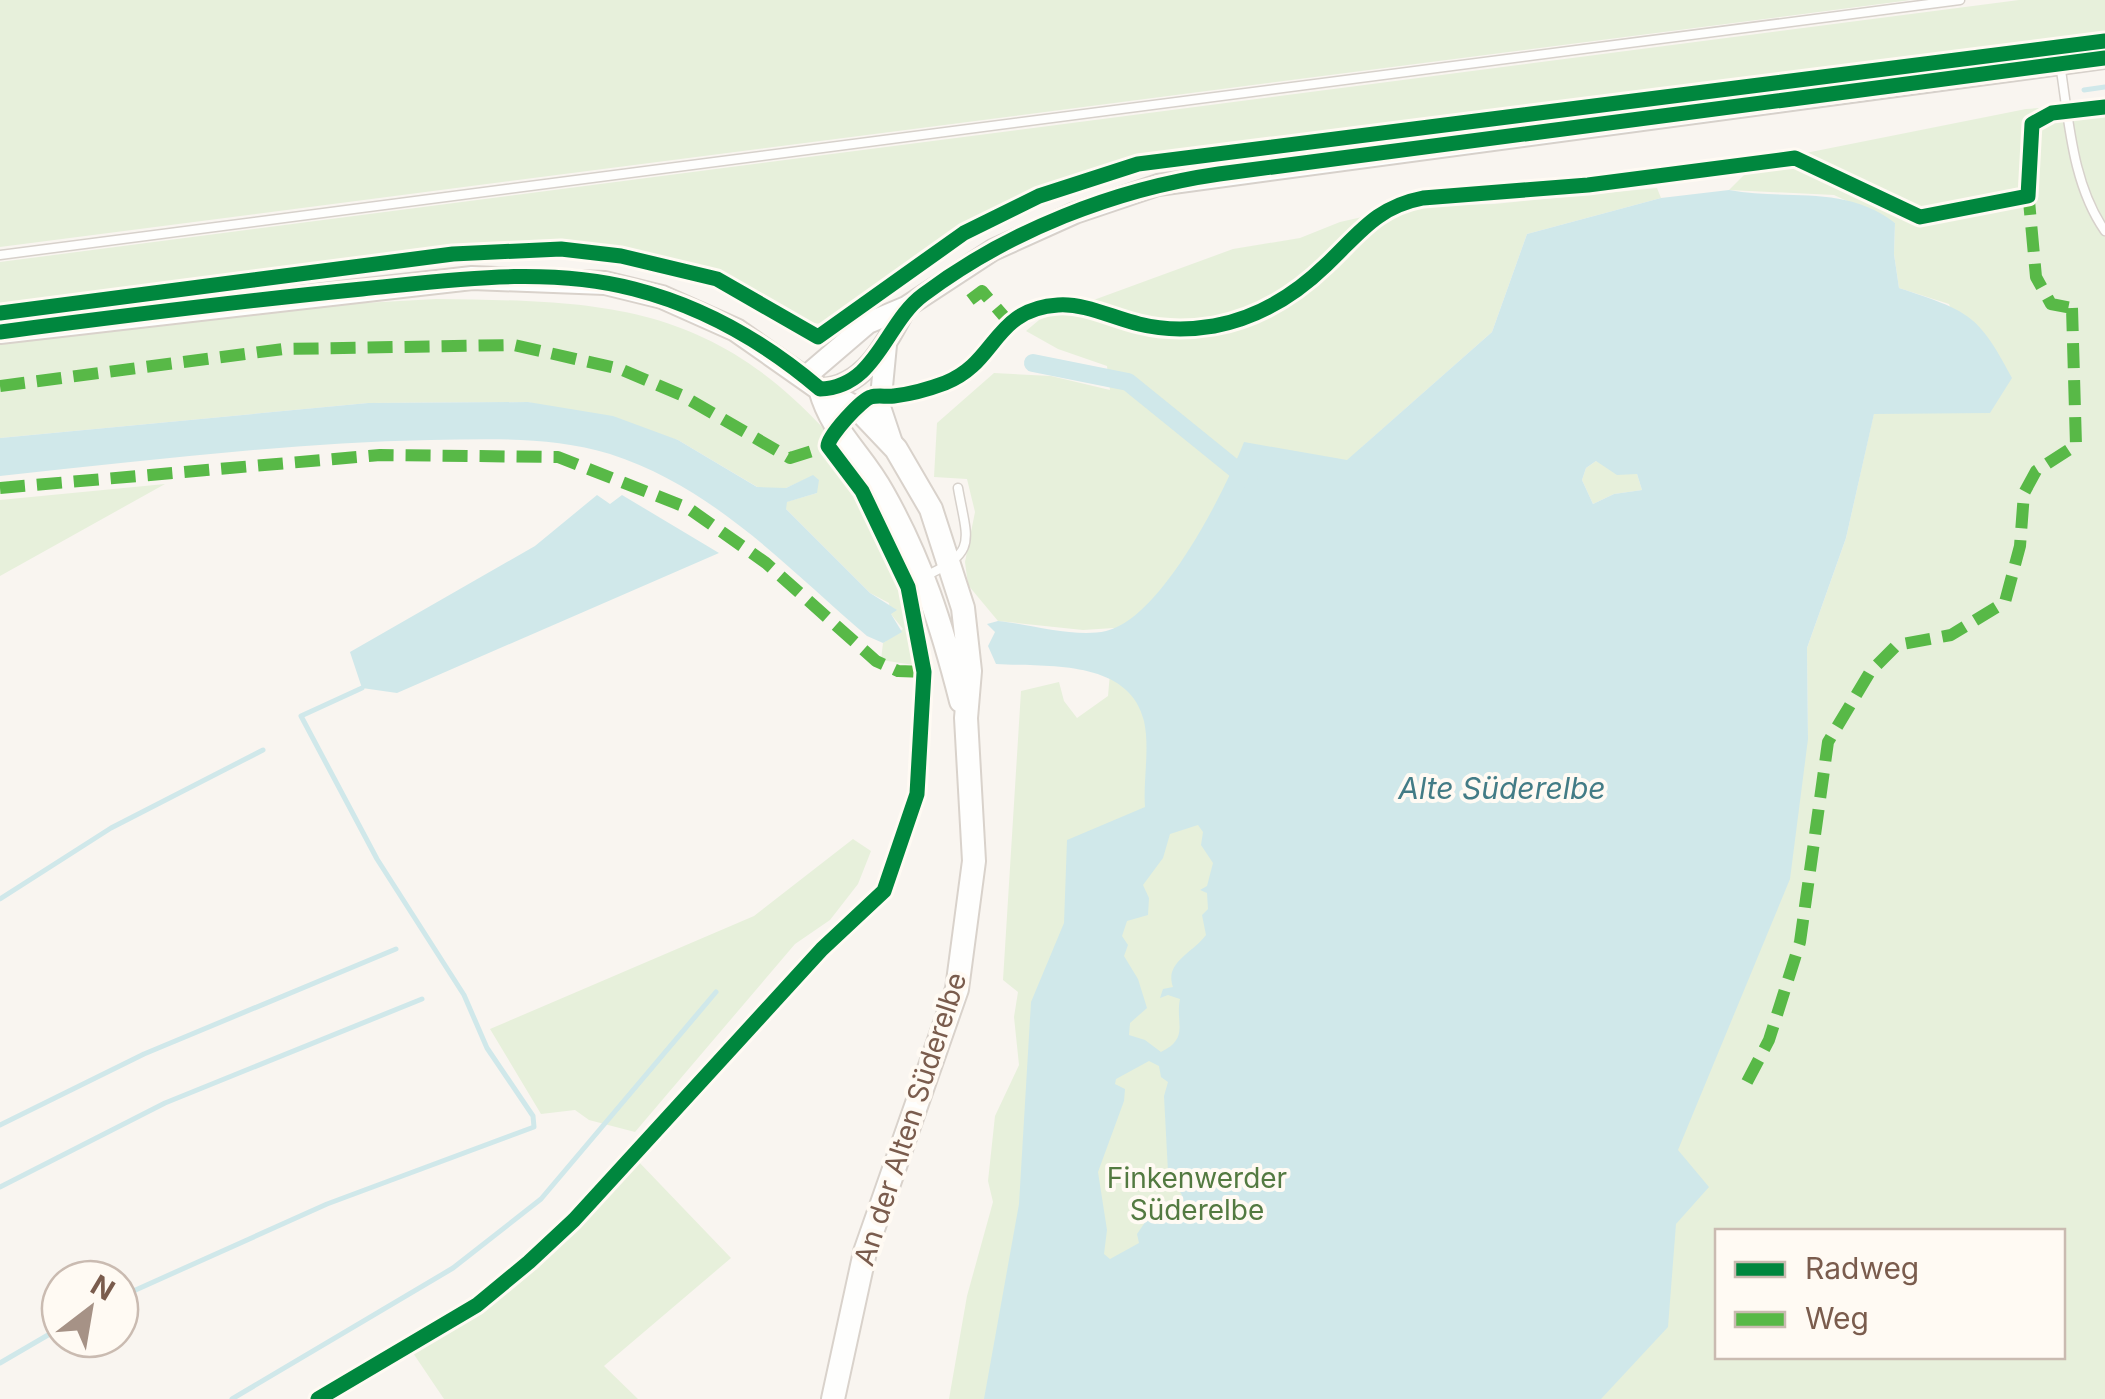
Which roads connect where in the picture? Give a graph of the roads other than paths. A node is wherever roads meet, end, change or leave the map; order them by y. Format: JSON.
{"nodes":[{"id":1,"x":1960,"y":0,"type":"edge"},
{"id":2,"x":2105,"y":58,"type":"edge"},
{"id":3,"x":2060,"y":64,"type":"junction"},
{"id":4,"x":2105,"y":231,"type":"edge"},
{"id":5,"x":0,"y":255,"type":"edge"},
{"id":6,"x":906,"y":307,"type":"junction"},
{"id":7,"x":0,"y":332,"type":"edge"},
{"id":8,"x":887,"y":344,"type":"junction"},
{"id":9,"x":812,"y":383,"type":"junction"},
{"id":10,"x":896,"y":449,"type":"junction"},
{"id":11,"x":958,"y":488,"type":"dead end"},
{"id":12,"x":951,"y":564,"type":"junction"},
{"id":13,"x":925,"y":576,"type":"junction"},
{"id":14,"x":966,"y":718,"type":"junction"},
{"id":15,"x":833,"y":1399,"type":"edge"}],
"edges":[{"from":1,"to":5,"type":"lane"},
{"from":2,"to":3,"type":"street"},
{"from":3,"to":4,"type":"lane"},
{"from":3,"to":6,"type":"street"},
{"from":6,"to":8,"type":"street"},
{"from":6,"to":9,"type":"street"},
{"from":7,"to":9,"type":"main road"},
{"from":8,"to":9,"type":"street"},
{"from":8,"to":10,"type":"street"},
{"from":9,"to":10,"type":"main road","name":"An der Alten Süderelbe"},
{"from":9,"to":13,"type":"main road","name":"An der Alten Süderelbe"},
{"from":10,"to":12,"type":"main road","name":"An der Alten Süderelbe"},
{"from":11,"to":12,"type":"lane"},
{"from":12,"to":13,"type":"lane"},
{"from":12,"to":14,"type":"main road","name":"An der Alten Süderelbe"},
{"from":13,"to":14,"type":"main road","name":"An der Alten Süderelbe"},
{"from":14,"to":15,"type":"main road","name":"An der Alten Süderelbe"}]}
